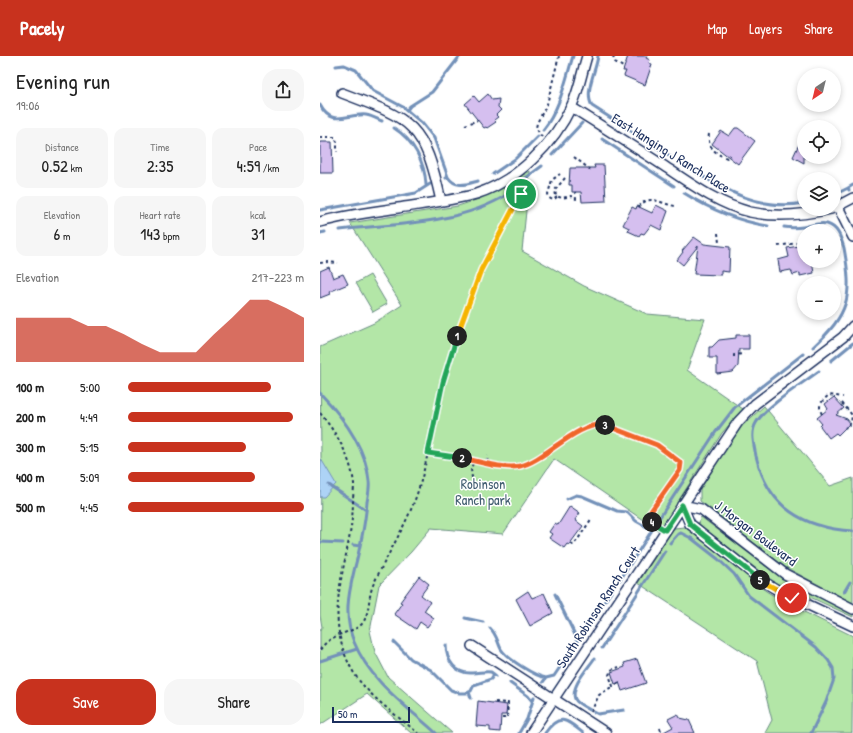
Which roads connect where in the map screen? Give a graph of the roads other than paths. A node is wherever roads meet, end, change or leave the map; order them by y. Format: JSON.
{"nodes":[{"id":1,"x":587,"y":56,"type":"edge"},
{"id":2,"x":342,"y":93,"type":"dead end"},
{"id":3,"x":571,"y":107,"type":"junction"},
{"id":4,"x":853,"y":198,"type":"edge"},
{"id":5,"x":441,"y":201,"type":"junction"},
{"id":6,"x":841,"y":205,"type":"edge"},
{"id":7,"x":797,"y":215,"type":"edge"},
{"id":8,"x":840,"y":216,"type":"edge"},
{"id":9,"x":320,"y":222,"type":"edge"},
{"id":10,"x":853,"y":236,"type":"edge"},
{"id":11,"x":853,"y":326,"type":"edge"},
{"id":12,"x":682,"y":505,"type":"junction"},
{"id":13,"x":853,"y":609,"type":"edge"},
{"id":14,"x":853,"y":626,"type":"edge"},
{"id":15,"x":472,"y":646,"type":"dead end"},
{"id":16,"x":554,"y":698,"type":"junction"},
{"id":17,"x":531,"y":733,"type":"edge"},
{"id":18,"x":606,"y":733,"type":"edge"}],
"edges":[{"from":1,"to":3,"type":"street"},
{"from":2,"to":5,"type":"street"},
{"from":3,"to":5,"type":"street"},
{"from":3,"to":7,"type":"street","name":"East Hanging J Ranch Place"},
{"from":4,"to":6,"type":"street"},
{"from":5,"to":9,"type":"street"},
{"from":8,"to":10,"type":"street"},
{"from":11,"to":12,"type":"street","name":"South Robinson Ranch Court"},
{"from":12,"to":13,"type":"street","name":"J Morgan Boulevard"},
{"from":12,"to":14,"type":"street"},
{"from":12,"to":16,"type":"street","name":"South Robinson Ranch Court"},
{"from":15,"to":16,"type":"street"},
{"from":16,"to":17,"type":"street","name":"South Robinson Ranch Court"},
{"from":16,"to":18,"type":"street"}]}
